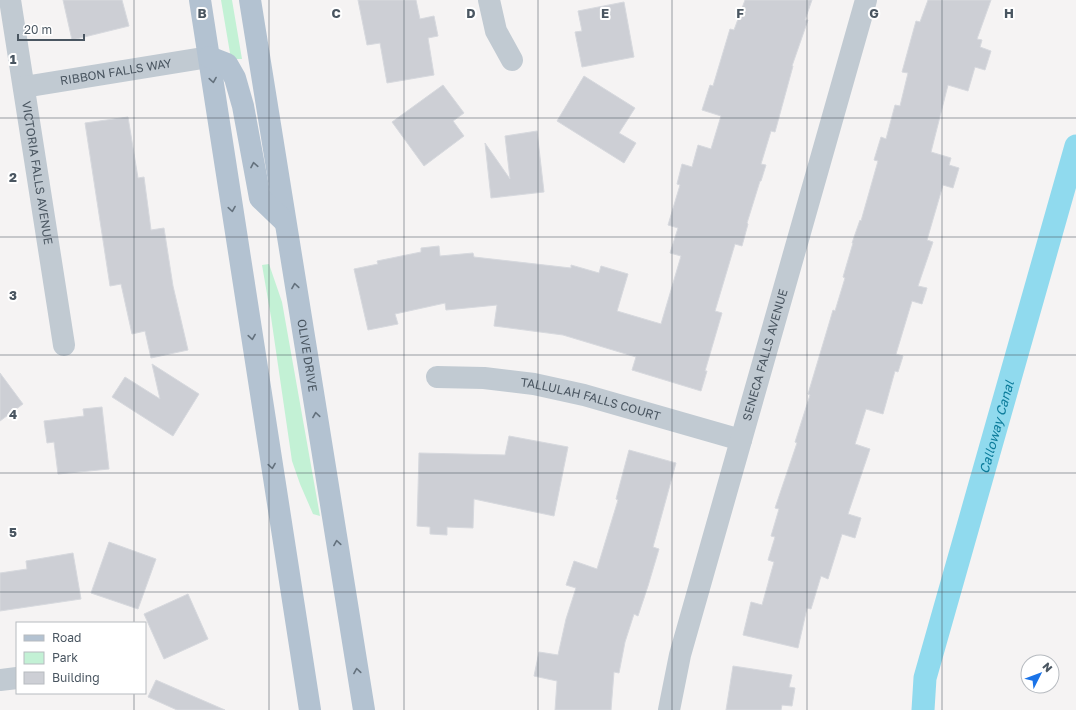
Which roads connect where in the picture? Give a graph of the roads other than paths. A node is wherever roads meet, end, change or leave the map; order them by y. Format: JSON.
{"nodes":[{"id":1,"x":10,"y":0,"type":"edge"},
{"id":2,"x":200,"y":0,"type":"edge"},
{"id":3,"x":250,"y":0,"type":"edge"},
{"id":4,"x":489,"y":0,"type":"edge"},
{"id":5,"x":866,"y":0,"type":"edge"},
{"id":6,"x":209,"y":57,"type":"junction"},
{"id":7,"x":512,"y":60,"type":"dead end"},
{"id":8,"x":24,"y":87,"type":"junction"},
{"id":9,"x":284,"y":221,"type":"junction"},
{"id":10,"x":64,"y":345,"type":"dead end"},
{"id":11,"x":437,"y":376,"type":"dead end"},
{"id":12,"x":741,"y":440,"type":"junction"},
{"id":13,"x":16,"y":678,"type":"edge"},
{"id":14,"x":0,"y":680,"type":"edge"},
{"id":15,"x":310,"y":710,"type":"edge"},
{"id":16,"x":364,"y":710,"type":"edge"},
{"id":17,"x":669,"y":710,"type":"edge"}],
"edges":[{"from":1,"to":8,"type":"street","name":"VICTORIA FALLS AVENUE"},
{"from":2,"to":6,"type":"main road"},
{"from":3,"to":9,"type":"main road","name":"OLIVE DRIVE"},
{"from":4,"to":7,"type":"street"},
{"from":5,"to":12,"type":"street","name":"SENECA FALLS AVENUE"},
{"from":6,"to":8,"type":"street","name":"RIBBON FALLS WAY"},
{"from":9,"to":6,"type":"main road","one_way":true},
{"from":6,"to":15,"type":"main road","one_way":true},
{"from":8,"to":10,"type":"street","name":"VICTORIA FALLS AVENUE"},
{"from":16,"to":9,"type":"main road","name":"OLIVE DRIVE","one_way":true},
{"from":11,"to":12,"type":"street","name":"TALLULAH FALLS COURT"},
{"from":12,"to":17,"type":"street","name":"SENECA FALLS AVENUE"},
{"from":13,"to":14,"type":"street"}]}
